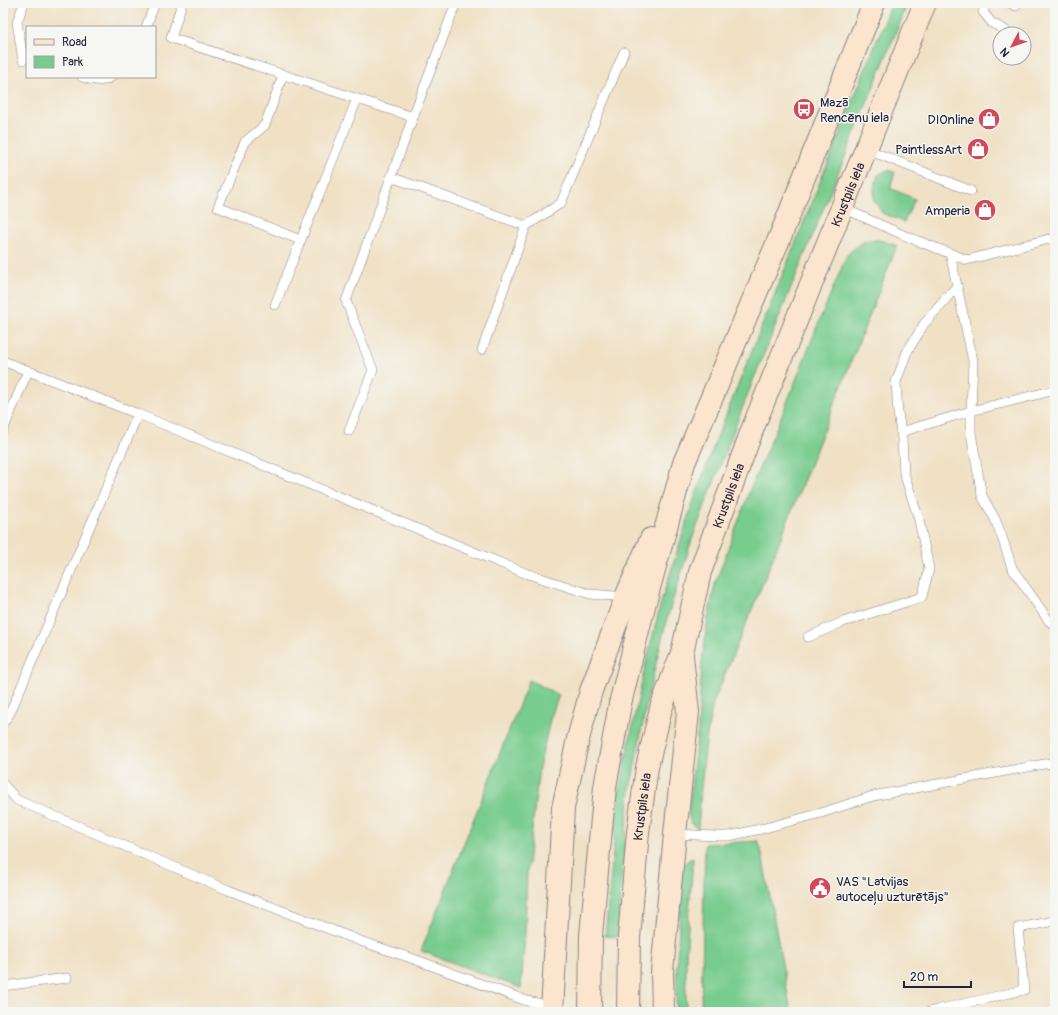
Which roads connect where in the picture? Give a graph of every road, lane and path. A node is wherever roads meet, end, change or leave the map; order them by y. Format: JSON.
{"nodes":[{"id":1,"x":24,"y":3,"type":"edge"},
{"id":2,"x":155,"y":3,"type":"edge"},
{"id":3,"x":182,"y":3,"type":"edge"},
{"id":4,"x":456,"y":3,"type":"edge"},
{"id":5,"x":874,"y":3,"type":"edge"},
{"id":6,"x":925,"y":3,"type":"edge"},
{"id":7,"x":986,"y":3,"type":"edge"},
{"id":8,"x":146,"y":26,"type":"edge"},
{"id":9,"x":998,"y":26,"type":"edge"},
{"id":10,"x":624,"y":52,"type":"dead end"},
{"id":11,"x":23,"y":60,"type":"dead end"},
{"id":12,"x":283,"y":74,"type":"junction"},
{"id":13,"x":85,"y":78,"type":"edge"},
{"id":14,"x":110,"y":78,"type":"edge"},
{"id":15,"x":357,"y":99,"type":"junction"},
{"id":16,"x":413,"y":117,"type":"junction"},
{"id":17,"x":866,"y":149,"type":"junction"},
{"id":18,"x":391,"y":177,"type":"junction"},
{"id":19,"x":971,"y":191,"type":"dead end"},
{"id":20,"x":843,"y":208,"type":"junction"},
{"id":21,"x":526,"y":226,"type":"junction"},
{"id":22,"x":1049,"y":239,"type":"dead end"},
{"id":23,"x":300,"y":240,"type":"junction"},
{"id":24,"x":950,"y":253,"type":"junction"},
{"id":25,"x":957,"y":286,"type":"junction"},
{"id":26,"x":275,"y":305,"type":"dead end"},
{"id":27,"x":482,"y":350,"type":"dead end"},
{"id":28,"x":3,"y":361,"type":"edge"},
{"id":29,"x":28,"y":371,"type":"junction"},
{"id":30,"x":1055,"y":390,"type":"edge"},
{"id":31,"x":971,"y":411,"type":"junction"},
{"id":32,"x":138,"y":414,"type":"junction"},
{"id":33,"x":3,"y":430,"type":"edge"},
{"id":34,"x":349,"y":431,"type":"dead end"},
{"id":35,"x":901,"y":432,"type":"junction"},
{"id":36,"x":684,"y":463,"type":"junction"},
{"id":37,"x":626,"y":597,"type":"junction"},
{"id":38,"x":1055,"y":625,"type":"edge"},
{"id":39,"x":808,"y":637,"type":"dead end"},
{"id":40,"x":682,"y":653,"type":"junction"},
{"id":41,"x":3,"y":723,"type":"edge"},
{"id":42,"x":1055,"y":762,"type":"edge"},
{"id":43,"x":3,"y":784,"type":"edge"},
{"id":44,"x":675,"y":834,"type":"junction"},
{"id":45,"x":1055,"y":921,"type":"edge"},
{"id":46,"x":67,"y":978,"type":"dead end"},
{"id":47,"x":3,"y":986,"type":"edge"},
{"id":48,"x":552,"y":1009,"type":"edge"},
{"id":49,"x":942,"y":1011,"type":"edge"},
{"id":50,"x":590,"y":1012,"type":"edge"},
{"id":51,"x":628,"y":1012,"type":"edge"},
{"id":52,"x":663,"y":1012,"type":"edge"},
{"id":53,"x":929,"y":1012,"type":"edge"}],
"edges":[{"from":1,"to":11,"type":"lane"},
{"from":2,"to":8,"type":"lane"},
{"from":3,"to":12,"type":"lane"},
{"from":4,"to":16,"type":"lane"},
{"from":5,"to":36,"type":"main road"},
{"from":6,"to":17,"type":"main road","name":"Krustpils iela"},
{"from":7,"to":9,"type":"lane"},
{"from":10,"to":21,"type":"lane"},
{"from":12,"to":15,"type":"lane"},
{"from":12,"to":23,"type":"lane"},
{"from":13,"to":14,"type":"lane"},
{"from":15,"to":16,"type":"lane"},
{"from":15,"to":23,"type":"lane"},
{"from":16,"to":18,"type":"lane"},
{"from":17,"to":19,"type":"lane"},
{"from":17,"to":20,"type":"main road","name":"Krustpils iela"},
{"from":18,"to":21,"type":"lane"},
{"from":18,"to":34,"type":"lane"},
{"from":20,"to":24,"type":"lane"},
{"from":20,"to":40,"type":"main road","name":"Krustpils iela"},
{"from":21,"to":27,"type":"lane"},
{"from":22,"to":24,"type":"lane"},
{"from":23,"to":26,"type":"lane"},
{"from":24,"to":25,"type":"lane"},
{"from":25,"to":31,"type":"lane"},
{"from":25,"to":35,"type":"lane"},
{"from":28,"to":29,"type":"lane"},
{"from":29,"to":32,"type":"lane"},
{"from":29,"to":33,"type":"lane"},
{"from":30,"to":31,"type":"lane"},
{"from":31,"to":35,"type":"lane"},
{"from":31,"to":38,"type":"lane"},
{"from":32,"to":37,"type":"lane"},
{"from":32,"to":41,"type":"lane"},
{"from":35,"to":39,"type":"lane"},
{"from":36,"to":37,"type":"main road"},
{"from":36,"to":50,"type":"main road"},
{"from":37,"to":48,"type":"main road"},
{"from":40,"to":44,"type":"main road"},
{"from":40,"to":51,"type":"main road","name":"Krustpils iela"},
{"from":42,"to":44,"type":"lane"},
{"from":43,"to":48,"type":"lane"},
{"from":44,"to":52,"type":"main road"},
{"from":45,"to":49,"type":"lane"},
{"from":46,"to":47,"type":"lane"},
{"from":49,"to":53,"type":"lane"}]}
